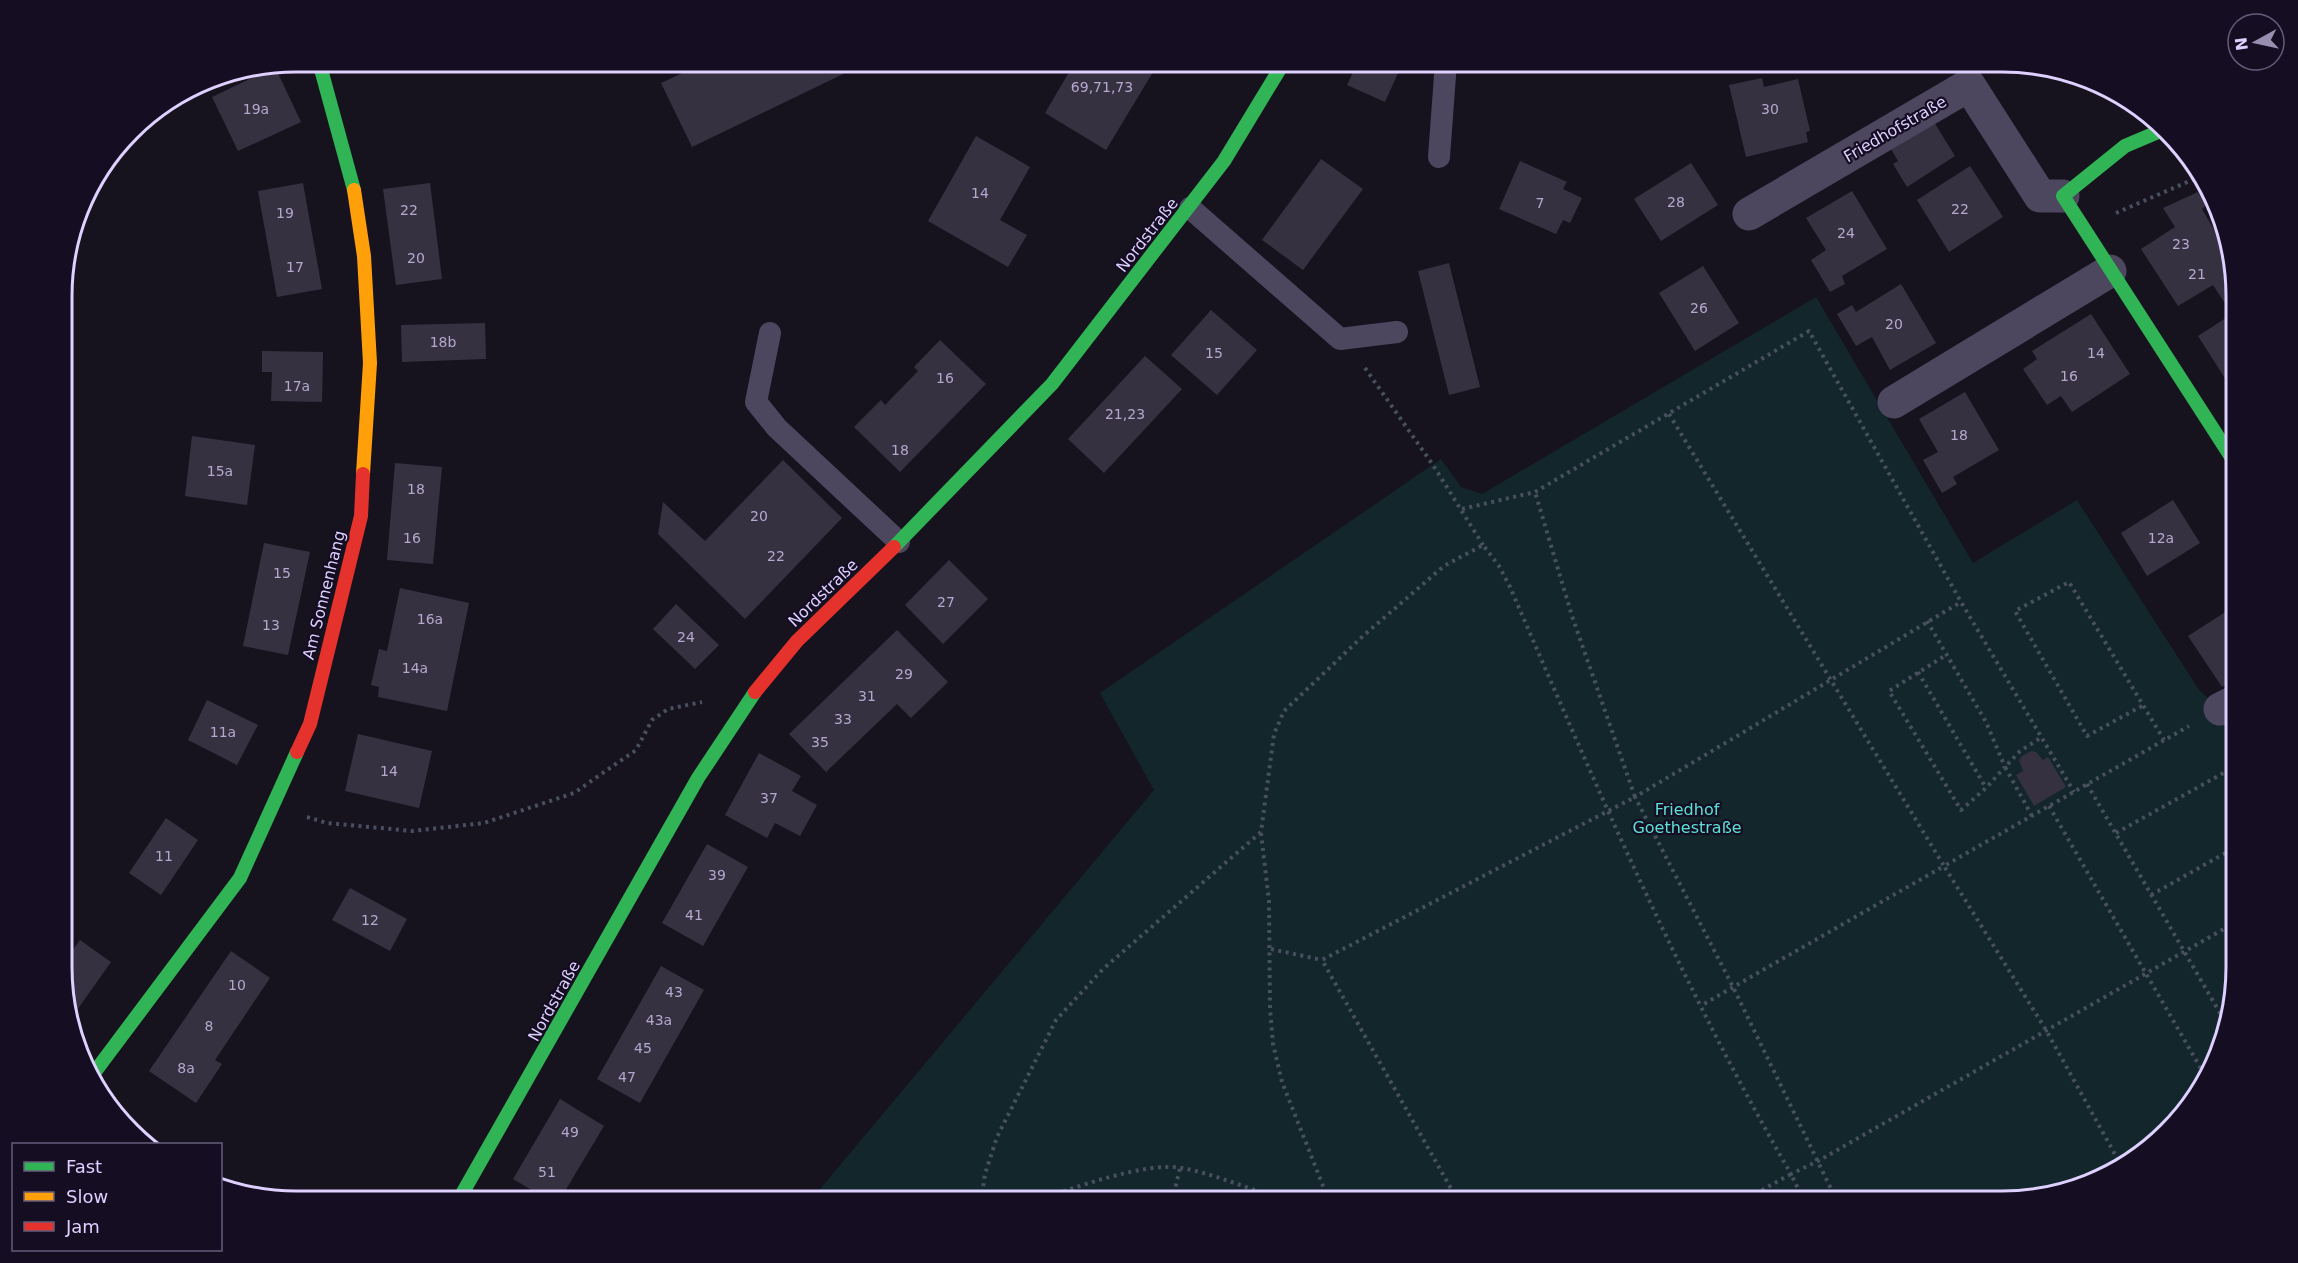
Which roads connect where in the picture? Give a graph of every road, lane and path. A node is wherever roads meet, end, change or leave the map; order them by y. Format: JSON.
{"nodes":[{"id":1,"x":322,"y":72,"type":"edge"},
{"id":2,"x":1278,"y":72,"type":"edge"},
{"id":3,"x":1445,"y":72,"type":"edge"},
{"id":4,"x":2155,"y":133,"type":"edge"},
{"id":5,"x":1439,"y":158,"type":"dead end"},
{"id":6,"x":2193,"y":179,"type":"edge"},
{"id":7,"x":2063,"y":196,"type":"junction"},
{"id":8,"x":1190,"y":208,"type":"junction"},
{"id":9,"x":1749,"y":214,"type":"dead end"},
{"id":10,"x":2084,"y":228,"type":"junction"},
{"id":11,"x":2110,"y":271,"type":"junction"},
{"id":12,"x":1397,"y":332,"type":"dead end"},
{"id":13,"x":770,"y":333,"type":"dead end"},
{"id":14,"x":1340,"y":339,"type":"junction"},
{"id":15,"x":1894,"y":402,"type":"dead end"},
{"id":16,"x":1669,"y":414,"type":"junction"},
{"id":17,"x":2226,"y":449,"type":"edge"},
{"id":18,"x":1535,"y":492,"type":"junction"},
{"id":19,"x":1462,"y":510,"type":"junction"},
{"id":20,"x":898,"y":542,"type":"junction"},
{"id":21,"x":1483,"y":545,"type":"junction"},
{"id":22,"x":1961,"y":602,"type":"junction"},
{"id":23,"x":1927,"y":621,"type":"junction"},
{"id":24,"x":1946,"y":655,"type":"junction"},
{"id":25,"x":1918,"y":672,"type":"junction"},
{"id":26,"x":1830,"y":682,"type":"junction"},
{"id":27,"x":752,"y":695,"type":"junction"},
{"id":28,"x":2142,"y":706,"type":"junction"},
{"id":29,"x":2226,"y":706,"type":"edge"},
{"id":30,"x":2042,"y":737,"type":"junction"},
{"id":31,"x":2164,"y":740,"type":"junction"},
{"id":32,"x":2005,"y":766,"type":"junction"},
{"id":33,"x":2226,"y":772,"type":"edge"},
{"id":34,"x":2087,"y":784,"type":"junction"},
{"id":35,"x":1986,"y":788,"type":"junction"},
{"id":36,"x":2074,"y":792,"type":"junction"},
{"id":37,"x":1635,"y":796,"type":"junction"},
{"id":38,"x":2049,"y":806,"type":"junction"},
{"id":39,"x":272,"y":807,"type":"junction"},
{"id":40,"x":1606,"y":810,"type":"junction"},
{"id":41,"x":2032,"y":816,"type":"junction"},
{"id":42,"x":1261,"y":832,"type":"junction"},
{"id":43,"x":2116,"y":833,"type":"junction"},
{"id":44,"x":2226,"y":853,"type":"edge"},
{"id":45,"x":1944,"y":866,"type":"junction"},
{"id":46,"x":2151,"y":896,"type":"junction"},
{"id":47,"x":2226,"y":928,"type":"edge"},
{"id":48,"x":1271,"y":949,"type":"junction"},
{"id":49,"x":2185,"y":952,"type":"junction"},
{"id":50,"x":1322,"y":960,"type":"junction"},
{"id":51,"x":2145,"y":974,"type":"junction"},
{"id":52,"x":1733,"y":987,"type":"junction"},
{"id":53,"x":1702,"y":1005,"type":"junction"},
{"id":54,"x":2220,"y":1013,"type":"edge"},
{"id":55,"x":2046,"y":1030,"type":"junction"},
{"id":56,"x":97,"y":1069,"type":"edge"},
{"id":57,"x":2201,"y":1069,"type":"edge"},
{"id":58,"x":2117,"y":1159,"type":"edge"},
{"id":59,"x":1818,"y":1161,"type":"junction"},
{"id":60,"x":1180,"y":1167,"type":"junction"},
{"id":61,"x":1791,"y":1174,"type":"junction"},
{"id":62,"x":464,"y":1191,"type":"edge"},
{"id":63,"x":982,"y":1191,"type":"edge"},
{"id":64,"x":1069,"y":1191,"type":"edge"},
{"id":65,"x":1174,"y":1191,"type":"edge"},
{"id":66,"x":1252,"y":1191,"type":"edge"},
{"id":67,"x":1325,"y":1191,"type":"edge"},
{"id":68,"x":1452,"y":1191,"type":"edge"},
{"id":69,"x":1760,"y":1191,"type":"edge"},
{"id":70,"x":1799,"y":1191,"type":"edge"},
{"id":71,"x":1832,"y":1191,"type":"edge"}],
"edges":[{"from":1,"to":39,"type":"street","name":"Am Sonnenhang"},
{"from":2,"to":8,"type":"street","name":"Nordstraße"},
{"from":3,"to":5,"type":"lane"},
{"from":4,"to":7,"type":"street"},
{"from":6,"to":10,"type":"path"},
{"from":7,"to":9,"type":"street","name":"Friedhofstraße"},
{"from":7,"to":10,"type":"street"},
{"from":8,"to":14,"type":"lane"},
{"from":8,"to":20,"type":"street","name":"Nordstraße"},
{"from":10,"to":11,"type":"street"},
{"from":11,"to":15,"type":"street"},
{"from":11,"to":17,"type":"street"},
{"from":12,"to":14,"type":"lane"},
{"from":13,"to":20,"type":"lane"},
{"from":14,"to":19,"type":"path"},
{"from":16,"to":18,"type":"path"},
{"from":16,"to":22,"type":"path"},
{"from":16,"to":26,"type":"path"},
{"from":18,"to":19,"type":"path"},
{"from":18,"to":37,"type":"path"},
{"from":19,"to":21,"type":"path"},
{"from":20,"to":27,"type":"street","name":"Nordstraße"},
{"from":21,"to":40,"type":"path"},
{"from":21,"to":42,"type":"path"},
{"from":22,"to":23,"type":"path"},
{"from":22,"to":30,"type":"path"},
{"from":23,"to":24,"type":"path"},
{"from":23,"to":26,"type":"path"},
{"from":24,"to":25,"type":"path"},
{"from":24,"to":32,"type":"path"},
{"from":25,"to":35,"type":"path"},
{"from":25,"to":35,"type":"path"},
{"from":26,"to":37,"type":"path"},
{"from":26,"to":45,"type":"path"},
{"from":27,"to":39,"type":"path"},
{"from":27,"to":62,"type":"street","name":"Nordstraße"},
{"from":28,"to":28,"type":"path"},
{"from":28,"to":31,"type":"path"},
{"from":29,"to":31,"type":"path"},
{"from":30,"to":32,"type":"path"},
{"from":30,"to":36,"type":"path"},
{"from":31,"to":34,"type":"path"},
{"from":32,"to":35,"type":"path"},
{"from":32,"to":41,"type":"path"},
{"from":33,"to":43,"type":"path"},
{"from":34,"to":36,"type":"path"},
{"from":34,"to":43,"type":"path"},
{"from":36,"to":38,"type":"path"},
{"from":37,"to":40,"type":"path"},
{"from":37,"to":52,"type":"path"},
{"from":38,"to":41,"type":"path"},
{"from":38,"to":51,"type":"path"},
{"from":39,"to":56,"type":"street","name":"Am Sonnenhang"},
{"from":40,"to":50,"type":"path"},
{"from":40,"to":53,"type":"path"},
{"from":41,"to":45,"type":"path"},
{"from":42,"to":48,"type":"path"},
{"from":42,"to":63,"type":"path"},
{"from":43,"to":46,"type":"path"},
{"from":44,"to":46,"type":"path"},
{"from":45,"to":52,"type":"path"},
{"from":45,"to":55,"type":"path"},
{"from":46,"to":49,"type":"path"},
{"from":47,"to":49,"type":"path"},
{"from":48,"to":50,"type":"path"},
{"from":48,"to":67,"type":"path"},
{"from":49,"to":51,"type":"path"},
{"from":49,"to":54,"type":"path"},
{"from":50,"to":68,"type":"path"},
{"from":51,"to":55,"type":"path"},
{"from":51,"to":57,"type":"path"},
{"from":52,"to":53,"type":"path"},
{"from":52,"to":59,"type":"path"},
{"from":53,"to":61,"type":"path"},
{"from":55,"to":58,"type":"path"},
{"from":55,"to":59,"type":"path"},
{"from":59,"to":61,"type":"path"},
{"from":59,"to":71,"type":"path"},
{"from":60,"to":64,"type":"path"},
{"from":60,"to":65,"type":"path"},
{"from":60,"to":66,"type":"path"},
{"from":61,"to":69,"type":"path"},
{"from":61,"to":70,"type":"path"}]}
